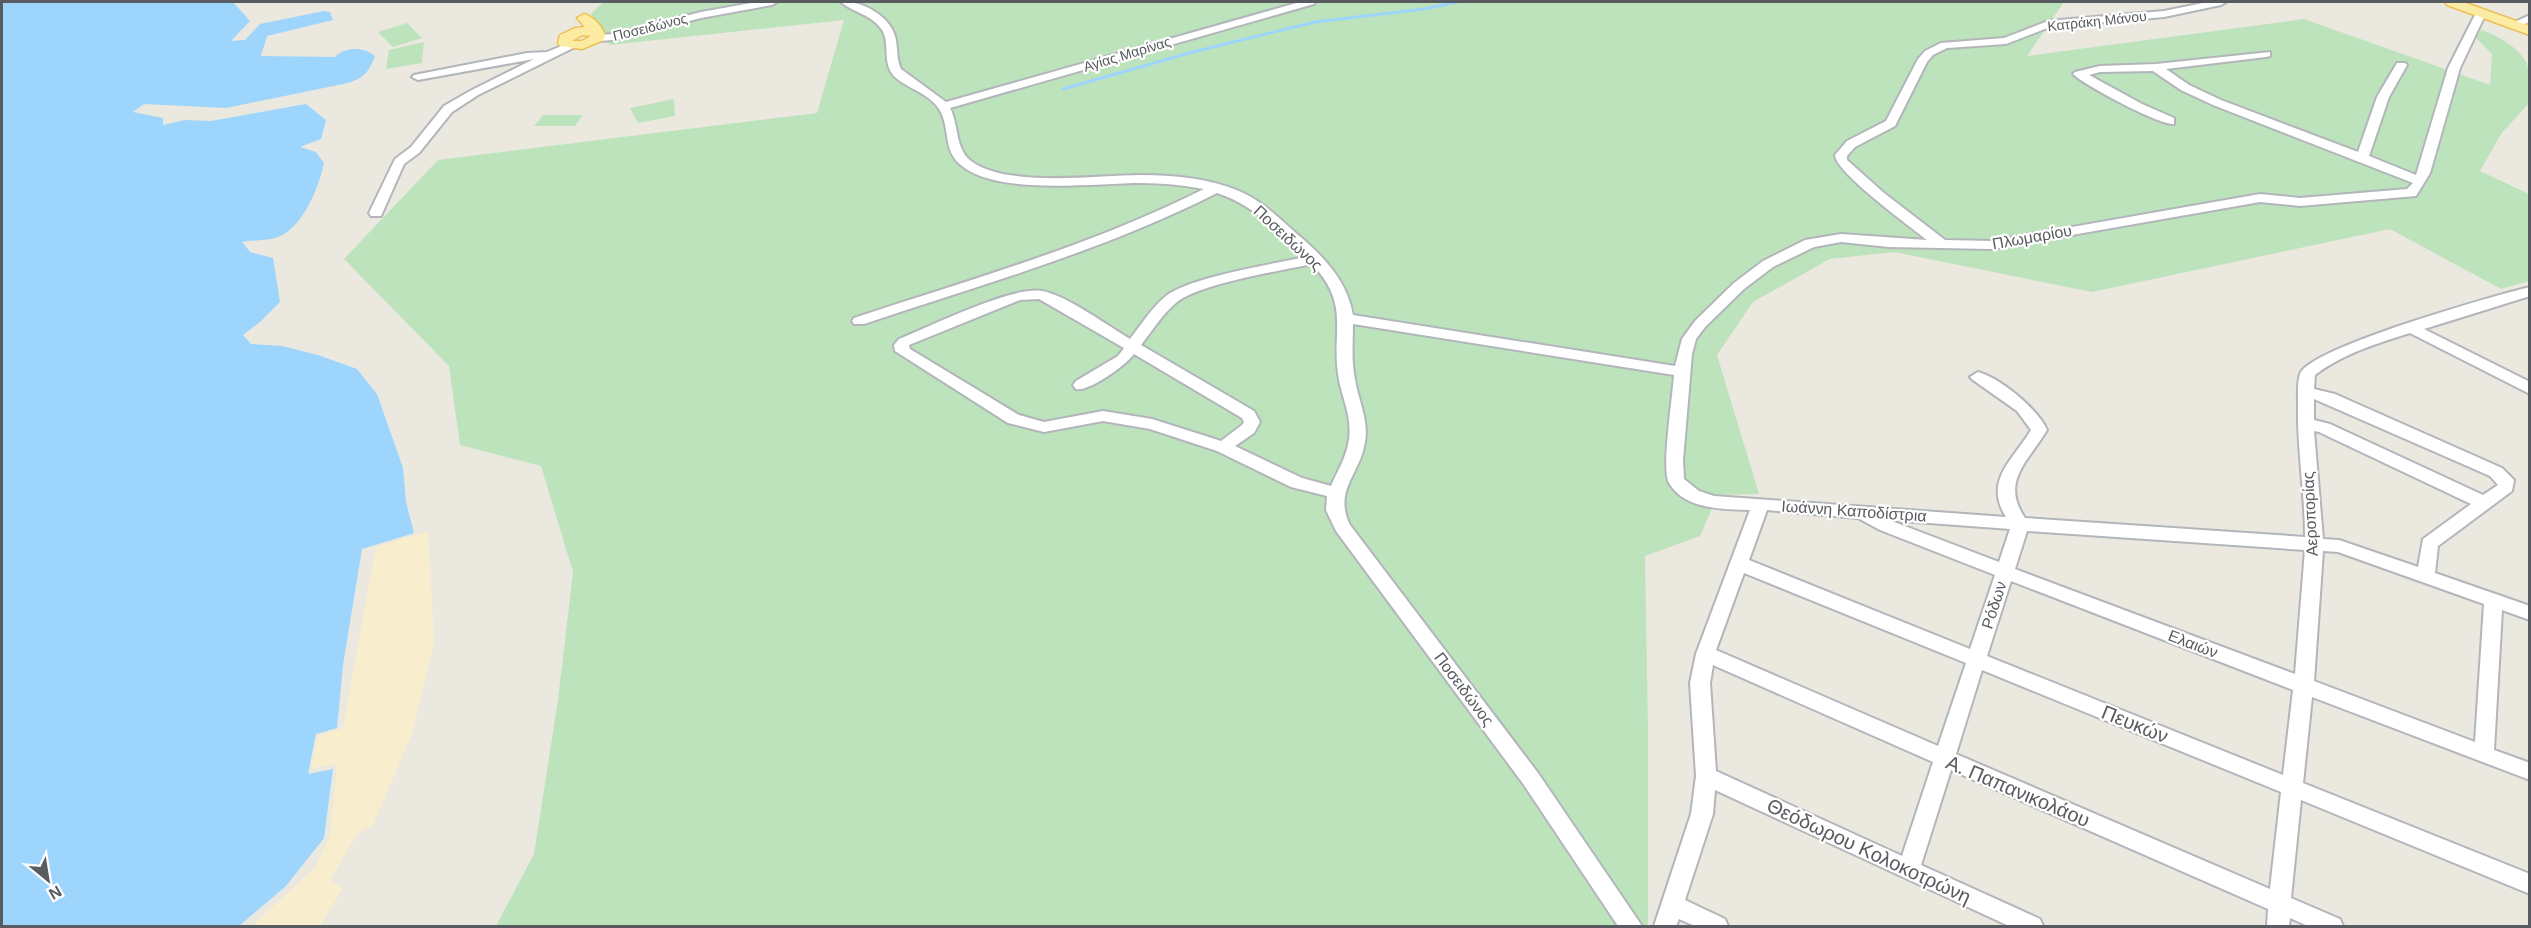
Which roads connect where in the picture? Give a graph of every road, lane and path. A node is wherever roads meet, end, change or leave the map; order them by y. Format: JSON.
{"nodes":[{"id":1,"x":772,"y":2,"type":"edge"},
{"id":2,"x":846,"y":2,"type":"edge"},
{"id":3,"x":1310,"y":2,"type":"edge"},
{"id":4,"x":2221,"y":2,"type":"edge"},
{"id":5,"x":2452,"y":2,"type":"edge"},
{"id":6,"x":2469,"y":2,"type":"edge"},
{"id":7,"x":2481,"y":13,"type":"junction"},
{"id":8,"x":2524,"y":26,"type":"edge"},
{"id":9,"x":596,"y":35,"type":"junction"},
{"id":10,"x":572,"y":39,"type":"junction"},
{"id":11,"x":2266,"y":54,"type":"dead end"},
{"id":12,"x":552,"y":55,"type":"junction"},
{"id":13,"x":2401,"y":65,"type":"dead end"},
{"id":14,"x":2156,"y":67,"type":"junction"},
{"id":15,"x":418,"y":77,"type":"dead end"},
{"id":16,"x":943,"y":106,"type":"junction"},
{"id":17,"x":2170,"y":121,"type":"dead end"},
{"id":18,"x":2363,"y":157,"type":"junction"},
{"id":19,"x":2420,"y":181,"type":"junction"},
{"id":20,"x":1216,"y":188,"type":"junction"},
{"id":21,"x":376,"y":213,"type":"dead end"},
{"id":22,"x":1940,"y":243,"type":"junction"},
{"id":23,"x":1314,"y":259,"type":"junction"},
{"id":24,"x":2529,"y":291,"type":"edge"},
{"id":25,"x":1346,"y":318,"type":"junction"},
{"id":26,"x":859,"y":321,"type":"dead end"},
{"id":27,"x":2412,"y":328,"type":"junction"},
{"id":28,"x":1133,"y":348,"type":"junction"},
{"id":29,"x":1683,"y":372,"type":"junction"},
{"id":30,"x":1978,"y":377,"type":"dead end"},
{"id":31,"x":1081,"y":386,"type":"dead end"},
{"id":32,"x":2529,"y":389,"type":"edge"},
{"id":33,"x":2305,"y":392,"type":"junction"},
{"id":34,"x":2305,"y":423,"type":"junction"},
{"id":35,"x":1223,"y":447,"type":"junction"},
{"id":36,"x":1337,"y":493,"type":"junction"},
{"id":37,"x":2485,"y":503,"type":"junction"},
{"id":38,"x":1761,"y":504,"type":"junction"},
{"id":39,"x":1859,"y":510,"type":"junction"},
{"id":40,"x":2020,"y":524,"type":"junction"},
{"id":41,"x":2314,"y":544,"type":"junction"},
{"id":42,"x":1740,"y":564,"type":"junction"},
{"id":43,"x":2005,"y":572,"type":"junction"},
{"id":44,"x":2426,"y":577,"type":"junction"},
{"id":45,"x":2493,"y":600,"type":"junction"},
{"id":46,"x":2529,"y":613,"type":"edge"},
{"id":47,"x":1705,"y":654,"type":"junction"},
{"id":48,"x":1977,"y":659,"type":"junction"},
{"id":49,"x":2303,"y":685,"type":"junction"},
{"id":50,"x":2484,"y":754,"type":"junction"},
{"id":51,"x":1944,"y":759,"type":"junction"},
{"id":52,"x":2529,"y":772,"type":"edge"},
{"id":53,"x":1706,"y":776,"type":"junction"},
{"id":54,"x":2293,"y":789,"type":"junction"},
{"id":55,"x":1909,"y":869,"type":"junction"},
{"id":56,"x":2529,"y":884,"type":"edge"},
{"id":57,"x":2279,"y":904,"type":"junction"},
{"id":58,"x":1672,"y":905,"type":"junction"},
{"id":59,"x":2000,"y":920,"type":"edge"},
{"id":60,"x":1631,"y":927,"type":"edge"},
{"id":61,"x":1665,"y":927,"type":"edge"},
{"id":62,"x":1717,"y":927,"type":"edge"},
{"id":63,"x":2032,"y":927,"type":"edge"},
{"id":64,"x":2278,"y":927,"type":"edge"},
{"id":65,"x":2332,"y":927,"type":"edge"}],
"edges":[{"from":1,"to":9,"type":"street","name":"Ποσειδώνος"},
{"from":2,"to":16,"type":"street"},
{"from":3,"to":16,"type":"street","name":"Αγίας Μαρίνας"},
{"from":4,"to":22,"type":"street","name":"Κατράκη Μάνου"},
{"from":5,"to":7,"type":"main road"},
{"from":6,"to":8,"type":"main road"},
{"from":7,"to":8,"type":"main road"},
{"from":7,"to":19,"type":"street"},
{"from":9,"to":10,"type":"main road"},
{"from":9,"to":10,"type":"main road"},
{"from":10,"to":12,"type":"street"},
{"from":11,"to":14,"type":"street"},
{"from":12,"to":15,"type":"street"},
{"from":12,"to":21,"type":"street"},
{"from":13,"to":18,"type":"street"},
{"from":14,"to":17,"type":"street"},
{"from":14,"to":18,"type":"street"},
{"from":16,"to":20,"type":"street","name":"Ποσειδώνος"},
{"from":18,"to":19,"type":"street"},
{"from":19,"to":22,"type":"street","name":"Πλωμαρίου"},
{"from":20,"to":23,"type":"street","name":"Ποσειδώνος"},
{"from":20,"to":26,"type":"street"},
{"from":22,"to":29,"type":"street","name":"Πλωμαρίου"},
{"from":23,"to":25,"type":"street","name":"Ποσειδώνος"},
{"from":23,"to":28,"type":"street"},
{"from":24,"to":27,"type":"street","name":"Αεροπορίας"},
{"from":25,"to":29,"type":"street"},
{"from":25,"to":36,"type":"street","name":"Ποσειδώνος"},
{"from":27,"to":32,"type":"street"},
{"from":27,"to":33,"type":"street","name":"Αεροπορίας"},
{"from":28,"to":31,"type":"street"},
{"from":28,"to":35,"type":"street"},
{"from":28,"to":35,"type":"street"},
{"from":29,"to":38,"type":"street","name":"Πλωμαρίου"},
{"from":30,"to":40,"type":"street"},
{"from":33,"to":34,"type":"street","name":"Αεροπορίας"},
{"from":33,"to":37,"type":"street"},
{"from":34,"to":37,"type":"street"},
{"from":34,"to":41,"type":"street","name":"Αεροπορίας"},
{"from":35,"to":36,"type":"street"},
{"from":36,"to":60,"type":"street","name":"Ποσειδώνος"},
{"from":37,"to":44,"type":"street"},
{"from":38,"to":39,"type":"street","name":"Ιωάννη Καποδίστρια"},
{"from":38,"to":42,"type":"street","name":"Ιωάννη Καποδίστρια"},
{"from":39,"to":40,"type":"street","name":"Ιωάννη Καποδίστρια"},
{"from":39,"to":43,"type":"street","name":"Ελαιών"},
{"from":40,"to":41,"type":"street","name":"Ιωάννη Καποδίστρια"},
{"from":40,"to":43,"type":"street","name":"Ρόδων"},
{"from":41,"to":44,"type":"street","name":"Ιωάννη Καποδίστρια"},
{"from":41,"to":49,"type":"street","name":"Αεροπορίας"},
{"from":42,"to":47,"type":"street","name":"Ιωάννη Καποδίστρια"},
{"from":42,"to":48,"type":"street","name":"Πευκών"},
{"from":43,"to":48,"type":"street","name":"Ρόδων"},
{"from":43,"to":49,"type":"street","name":"Ελαιών"},
{"from":44,"to":45,"type":"street","name":"Ιωάννη Καποδίστρια"},
{"from":45,"to":46,"type":"street","name":"Ιωάννη Καποδίστρια"},
{"from":45,"to":50,"type":"street"},
{"from":47,"to":51,"type":"street","name":"Α. Παπανικολάου"},
{"from":47,"to":53,"type":"street","name":"Ιωάννη Καποδίστρια"},
{"from":48,"to":51,"type":"street","name":"Ρόδων"},
{"from":48,"to":54,"type":"street","name":"Πευκών"},
{"from":49,"to":50,"type":"street","name":"Ελαιών"},
{"from":49,"to":54,"type":"street","name":"Αεροπορίας"},
{"from":50,"to":52,"type":"street","name":"Ελαιών"},
{"from":51,"to":55,"type":"street","name":"Ρόδων"},
{"from":51,"to":57,"type":"street","name":"Α. Παπανικολάου"},
{"from":53,"to":55,"type":"street","name":"Θεόδωρου Κολοκοτρώνη"},
{"from":53,"to":58,"type":"street","name":"Ιωάννη Καποδίστρια"},
{"from":54,"to":56,"type":"street","name":"Πευκών"},
{"from":54,"to":57,"type":"street","name":"Αεροπορίας"},
{"from":55,"to":59,"type":"street","name":"Θεόδωρου Κολοκοτρώνη"},
{"from":57,"to":64,"type":"street","name":"Αεροπορίας"},
{"from":57,"to":65,"type":"street","name":"Α. Παπανικολάου"},
{"from":58,"to":61,"type":"street","name":"Ιωάννη Καποδίστρια"},
{"from":58,"to":62,"type":"street"},
{"from":59,"to":63,"type":"street","name":"Θεόδωρου Κολοκοτρώνη"}]}
